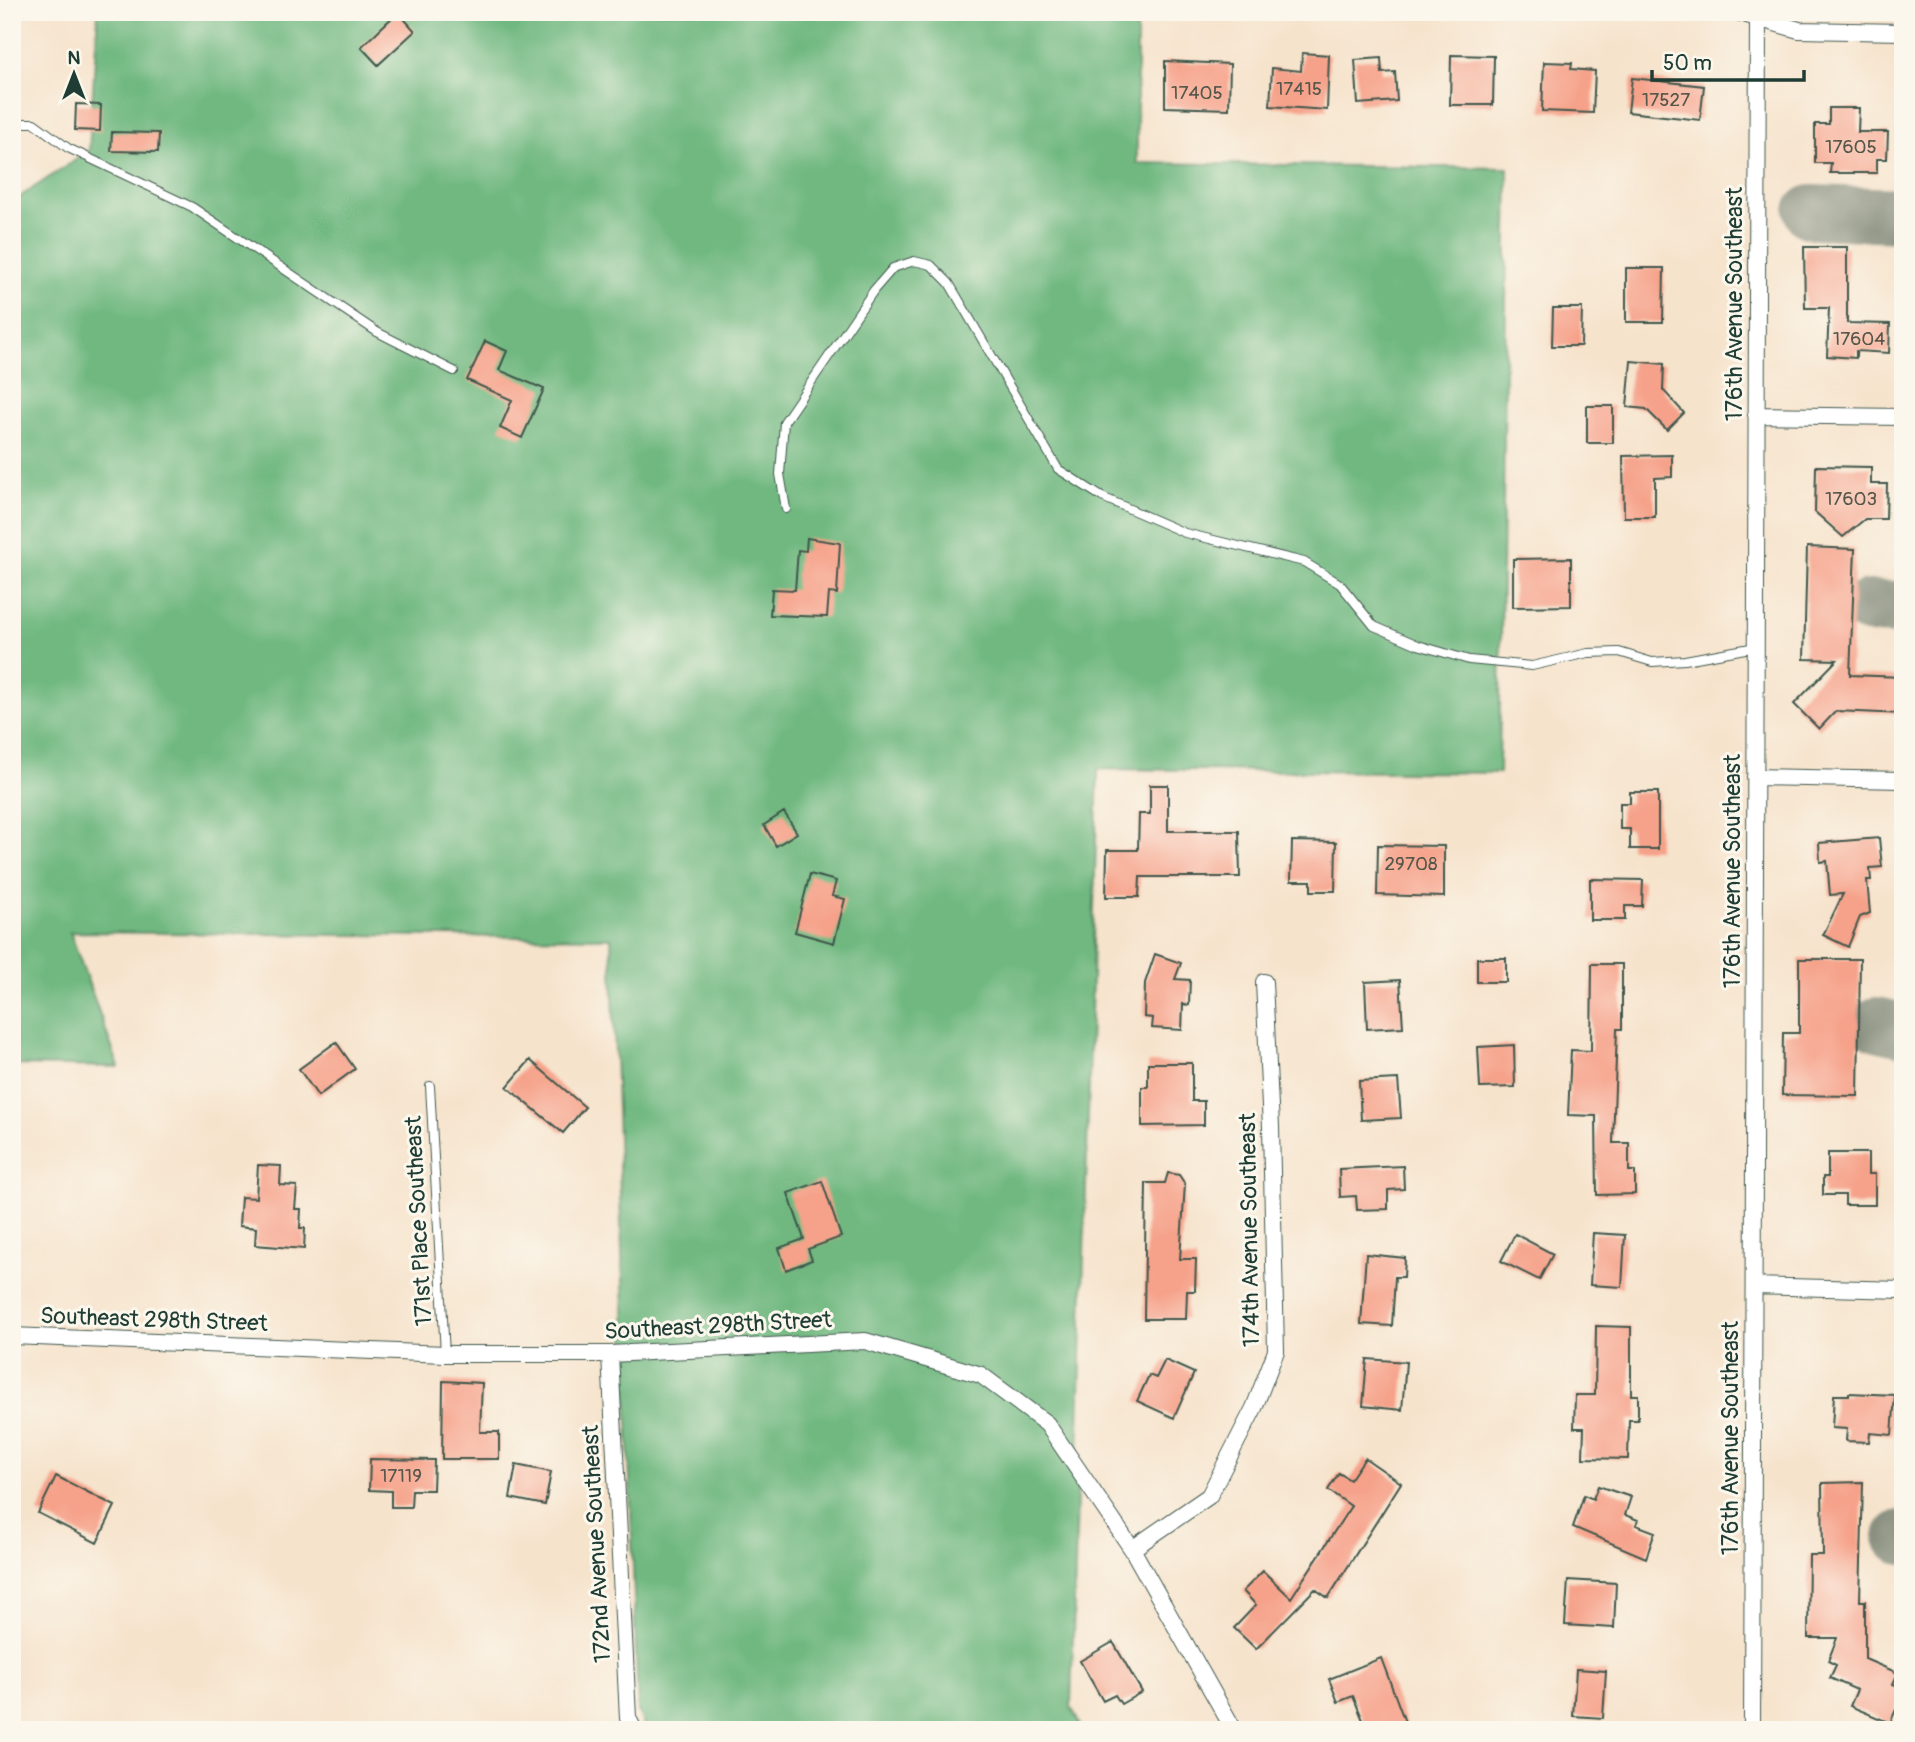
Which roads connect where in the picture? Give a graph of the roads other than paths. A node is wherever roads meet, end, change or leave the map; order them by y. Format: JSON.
{"nodes":[{"id":1,"x":1737,"y":12,"type":"edge"},
{"id":2,"x":1758,"y":16,"type":"edge"},
{"id":3,"x":1903,"y":32,"type":"edge"},
{"id":4,"x":12,"y":123,"type":"edge"},
{"id":5,"x":454,"y":371,"type":"dead end"},
{"id":6,"x":1756,"y":415,"type":"junction"},
{"id":7,"x":1903,"y":416,"type":"edge"},
{"id":8,"x":786,"y":509,"type":"dead end"},
{"id":9,"x":1756,"y":647,"type":"junction"},
{"id":10,"x":1755,"y":777,"type":"junction"},
{"id":11,"x":1903,"y":780,"type":"edge"},
{"id":12,"x":1264,"y":982,"type":"dead end"},
{"id":13,"x":430,"y":1086,"type":"dead end"},
{"id":14,"x":1754,"y":1286,"type":"junction"},
{"id":15,"x":1903,"y":1290,"type":"edge"},
{"id":16,"x":12,"y":1336,"type":"edge"},
{"id":17,"x":445,"y":1354,"type":"junction"},
{"id":18,"x":610,"y":1354,"type":"junction"},
{"id":19,"x":1132,"y":1549,"type":"junction"},
{"id":20,"x":1226,"y":1727,"type":"edge"},
{"id":21,"x":634,"y":1730,"type":"edge"},
{"id":22,"x":1752,"y":1730,"type":"edge"}],
"edges":[{"from":1,"to":2,"type":"street"},
{"from":2,"to":3,"type":"street"},
{"from":2,"to":6,"type":"street","name":"176th Avenue Southeast"},
{"from":4,"to":5,"type":"lane"},
{"from":6,"to":7,"type":"street"},
{"from":6,"to":9,"type":"street","name":"176th Avenue Southeast"},
{"from":8,"to":9,"type":"lane"},
{"from":9,"to":10,"type":"street","name":"176th Avenue Southeast"},
{"from":10,"to":11,"type":"street"},
{"from":10,"to":14,"type":"street","name":"176th Avenue Southeast"},
{"from":12,"to":19,"type":"street","name":"174th Avenue Southeast"},
{"from":13,"to":17,"type":"lane","name":"171st Place Southeast"},
{"from":14,"to":15,"type":"street"},
{"from":14,"to":22,"type":"street","name":"176th Avenue Southeast"},
{"from":16,"to":17,"type":"street","name":"Southeast 298th Street"},
{"from":17,"to":18,"type":"street","name":"Southeast 298th Street"},
{"from":18,"to":19,"type":"street","name":"Southeast 298th Street"},
{"from":18,"to":21,"type":"street","name":"172nd Avenue Southeast"},
{"from":19,"to":20,"type":"street","name":"Southeast 298th Street"}]}
